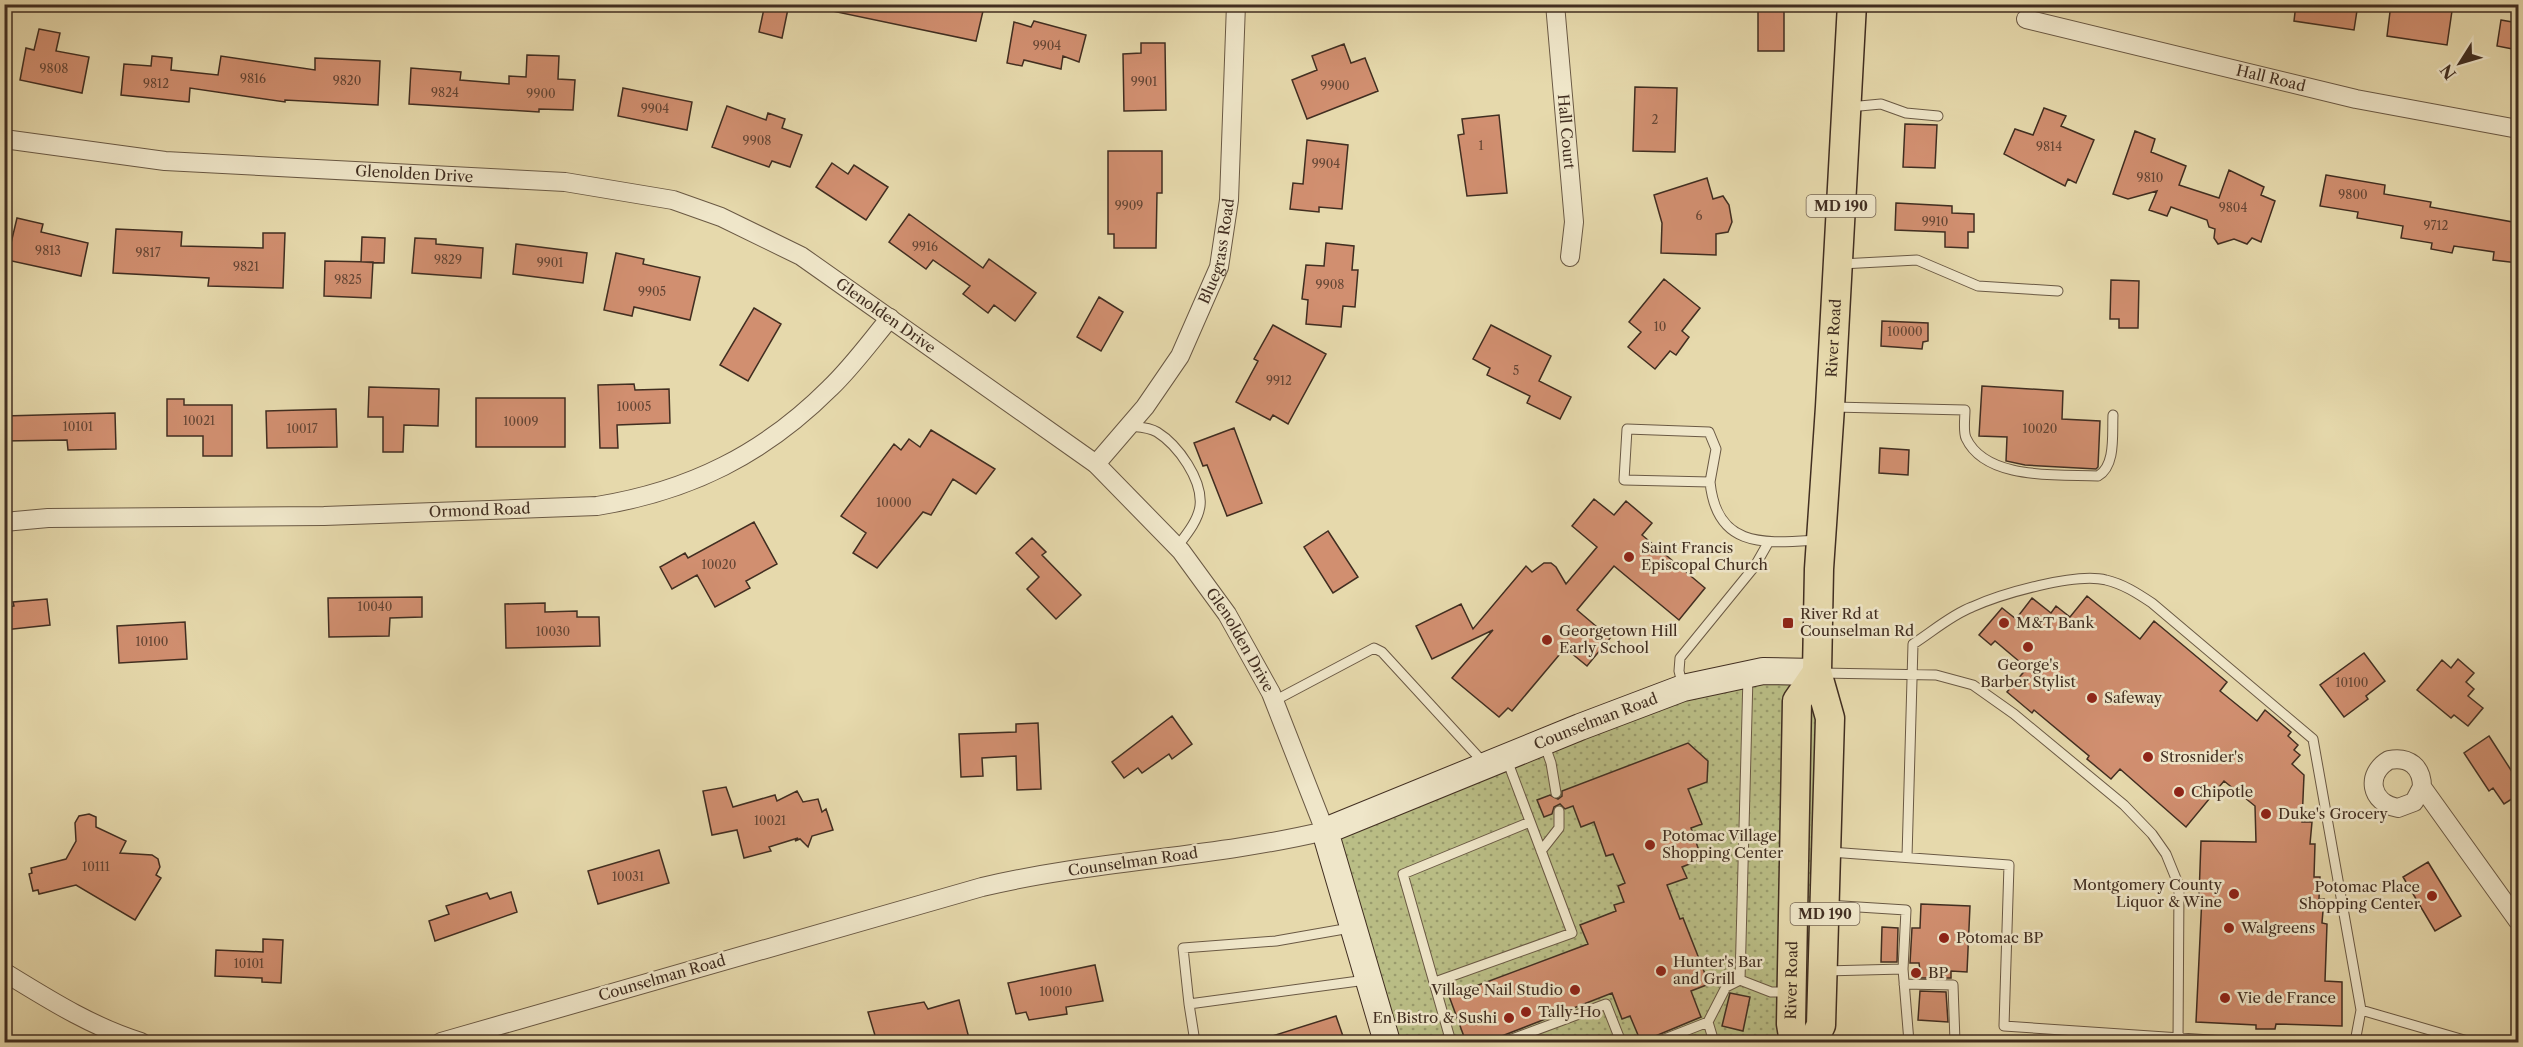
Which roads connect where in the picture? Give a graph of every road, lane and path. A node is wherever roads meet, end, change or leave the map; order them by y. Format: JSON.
{"nodes":[{"id":1,"x":1236,"y":4,"type":"edge"},
{"id":2,"x":1555,"y":4,"type":"edge"},
{"id":3,"x":1852,"y":4,"type":"edge"},
{"id":4,"x":2026,"y":19,"type":"dead end"},
{"id":5,"x":1846,"y":107,"type":"junction"},
{"id":6,"x":1938,"y":116,"type":"dead end"},
{"id":7,"x":2518,"y":129,"type":"edge"},
{"id":8,"x":4,"y":140,"type":"edge"},
{"id":9,"x":1570,"y":257,"type":"dead end"},
{"id":10,"x":1838,"y":265,"type":"junction"},
{"id":11,"x":2058,"y":291,"type":"dead end"},
{"id":12,"x":890,"y":318,"type":"junction"},
{"id":13,"x":1830,"y":407,"type":"junction"},
{"id":14,"x":2113,"y":415,"type":"dead end"},
{"id":15,"x":1129,"y":426,"type":"junction"},
{"id":16,"x":1096,"y":464,"type":"junction"},
{"id":17,"x":1710,"y":482,"type":"junction"},
{"id":18,"x":4,"y":522,"type":"edge"},
{"id":19,"x":1820,"y":540,"type":"junction"},
{"id":20,"x":1768,"y":543,"type":"junction"},
{"id":21,"x":1177,"y":547,"type":"junction"},
{"id":22,"x":1816,"y":672,"type":"junction"},
{"id":23,"x":1748,"y":674,"type":"junction"},
{"id":24,"x":1913,"y":675,"type":"junction"},
{"id":25,"x":1683,"y":688,"type":"junction"},
{"id":26,"x":1274,"y":700,"type":"junction"},
{"id":27,"x":1543,"y":742,"type":"junction"},
{"id":28,"x":1496,"y":761,"type":"junction"},
{"id":29,"x":2422,"y":787,"type":"dead end"},
{"id":30,"x":1556,"y":793,"type":"dead end"},
{"id":31,"x":1559,"y":811,"type":"dead end"},
{"id":32,"x":1530,"y":822,"type":"junction"},
{"id":33,"x":1325,"y":831,"type":"junction"},
{"id":34,"x":1827,"y":851,"type":"junction"},
{"id":35,"x":1541,"y":852,"type":"junction"},
{"id":36,"x":1907,"y":857,"type":"junction"},
{"id":37,"x":1825,"y":905,"type":"junction"},
{"id":38,"x":2518,"y":921,"type":"edge"},
{"id":39,"x":1353,"y":928,"type":"junction"},
{"id":40,"x":1903,"y":969,"type":"junction"},
{"id":41,"x":1822,"y":971,"type":"junction"},
{"id":42,"x":4,"y":972,"type":"edge"},
{"id":43,"x":1369,"y":980,"type":"junction"},
{"id":44,"x":1740,"y":980,"type":"junction"},
{"id":45,"x":1435,"y":982,"type":"junction"},
{"id":46,"x":1904,"y":984,"type":"junction"},
{"id":47,"x":1791,"y":992,"type":"junction"},
{"id":48,"x":1189,"y":1004,"type":"junction"},
{"id":49,"x":2361,"y":1010,"type":"junction"},
{"id":50,"x":1708,"y":1022,"type":"junction"},
{"id":51,"x":2177,"y":1040,"type":"edge"},
{"id":52,"x":141,"y":1042,"type":"edge"},
{"id":53,"x":441,"y":1042,"type":"edge"},
{"id":54,"x":1195,"y":1042,"type":"edge"},
{"id":55,"x":1387,"y":1042,"type":"edge"},
{"id":56,"x":1451,"y":1042,"type":"edge"},
{"id":57,"x":1504,"y":1042,"type":"edge"},
{"id":58,"x":1621,"y":1042,"type":"edge"},
{"id":59,"x":1658,"y":1042,"type":"edge"},
{"id":60,"x":1714,"y":1042,"type":"edge"},
{"id":61,"x":1794,"y":1042,"type":"edge"},
{"id":62,"x":1813,"y":1042,"type":"edge"},
{"id":63,"x":1909,"y":1042,"type":"edge"},
{"id":64,"x":1955,"y":1042,"type":"edge"},
{"id":65,"x":2240,"y":1042,"type":"edge"},
{"id":66,"x":2355,"y":1042,"type":"edge"},
{"id":67,"x":2471,"y":1042,"type":"edge"}],
"edges":[{"from":1,"to":15,"type":"street","name":"Bluegrass Road"},
{"from":2,"to":9,"type":"street","name":"Hall Court"},
{"from":3,"to":5,"type":"main road","name":"River Road","number":"MD 190"},
{"from":4,"to":7,"type":"street","name":"Hall Road"},
{"from":5,"to":6,"type":"lane"},
{"from":5,"to":10,"type":"main road","name":"River Road","number":"MD 190"},
{"from":8,"to":12,"type":"street","name":"Glenolden Drive"},
{"from":10,"to":11,"type":"lane"},
{"from":10,"to":13,"type":"main road","name":"River Road","number":"MD 190"},
{"from":12,"to":16,"type":"street","name":"Glenolden Drive"},
{"from":12,"to":18,"type":"street","name":"Ormond Road"},
{"from":13,"to":14,"type":"lane"},
{"from":13,"to":19,"type":"main road","name":"River Road","number":"MD 190"},
{"from":15,"to":16,"type":"street","name":"Bluegrass Road"},
{"from":15,"to":21,"type":"lane"},
{"from":16,"to":21,"type":"street","name":"Glenolden Drive"},
{"from":17,"to":17,"type":"lane"},
{"from":17,"to":20,"type":"lane"},
{"from":19,"to":20,"type":"lane"},
{"from":19,"to":22,"type":"main road","name":"River Road","number":"MD 190"},
{"from":20,"to":25,"type":"lane"},
{"from":21,"to":26,"type":"street","name":"Glenolden Drive"},
{"from":22,"to":23,"type":"street","name":"Counselman Road"},
{"from":22,"to":24,"type":"lane"},
{"from":22,"to":34,"type":"main road","name":"River Road","number":"MD 190"},
{"from":22,"to":47,"type":"main road","name":"River Road","number":"MD 190"},
{"from":23,"to":25,"type":"street","name":"Counselman Road"},
{"from":23,"to":44,"type":"lane"},
{"from":24,"to":36,"type":"lane"},
{"from":24,"to":49,"type":"lane"},
{"from":24,"to":51,"type":"lane"},
{"from":25,"to":27,"type":"street","name":"Counselman Road"},
{"from":26,"to":28,"type":"lane"},
{"from":26,"to":33,"type":"street","name":"Glenolden Drive"},
{"from":27,"to":28,"type":"street","name":"Counselman Road"},
{"from":27,"to":30,"type":"lane"},
{"from":28,"to":32,"type":"lane"},
{"from":28,"to":33,"type":"street","name":"Counselman Road"},
{"from":29,"to":38,"type":"street"},
{"from":31,"to":35,"type":"lane"},
{"from":32,"to":35,"type":"lane"},
{"from":32,"to":45,"type":"lane"},
{"from":33,"to":39,"type":"street","name":"Glenolden Drive"},
{"from":33,"to":53,"type":"street","name":"Counselman Road"},
{"from":34,"to":36,"type":"lane"},
{"from":34,"to":37,"type":"main road","name":"River Road","number":"MD 190"},
{"from":35,"to":45,"type":"lane"},
{"from":36,"to":51,"type":"lane"},
{"from":37,"to":40,"type":"lane"},
{"from":37,"to":41,"type":"main road","name":"River Road","number":"MD 190"},
{"from":39,"to":43,"type":"street","name":"Glenolden Drive"},
{"from":39,"to":48,"type":"lane"},
{"from":40,"to":41,"type":"lane"},
{"from":40,"to":46,"type":"lane"},
{"from":41,"to":62,"type":"main road","name":"River Road","number":"MD 190"},
{"from":42,"to":52,"type":"street"},
{"from":43,"to":48,"type":"lane"},
{"from":43,"to":55,"type":"street","name":"Glenolden Drive"},
{"from":44,"to":47,"type":"lane"},
{"from":44,"to":50,"type":"lane"},
{"from":45,"to":56,"type":"lane"},
{"from":46,"to":63,"type":"lane"},
{"from":46,"to":64,"type":"lane"},
{"from":47,"to":61,"type":"main road","name":"River Road","number":"MD 190"},
{"from":48,"to":54,"type":"lane"},
{"from":49,"to":66,"type":"lane"},
{"from":49,"to":67,"type":"lane"},
{"from":50,"to":59,"type":"lane"},
{"from":50,"to":60,"type":"lane"},
{"from":51,"to":65,"type":"lane"},
{"from":57,"to":58,"type":"lane"}]}
